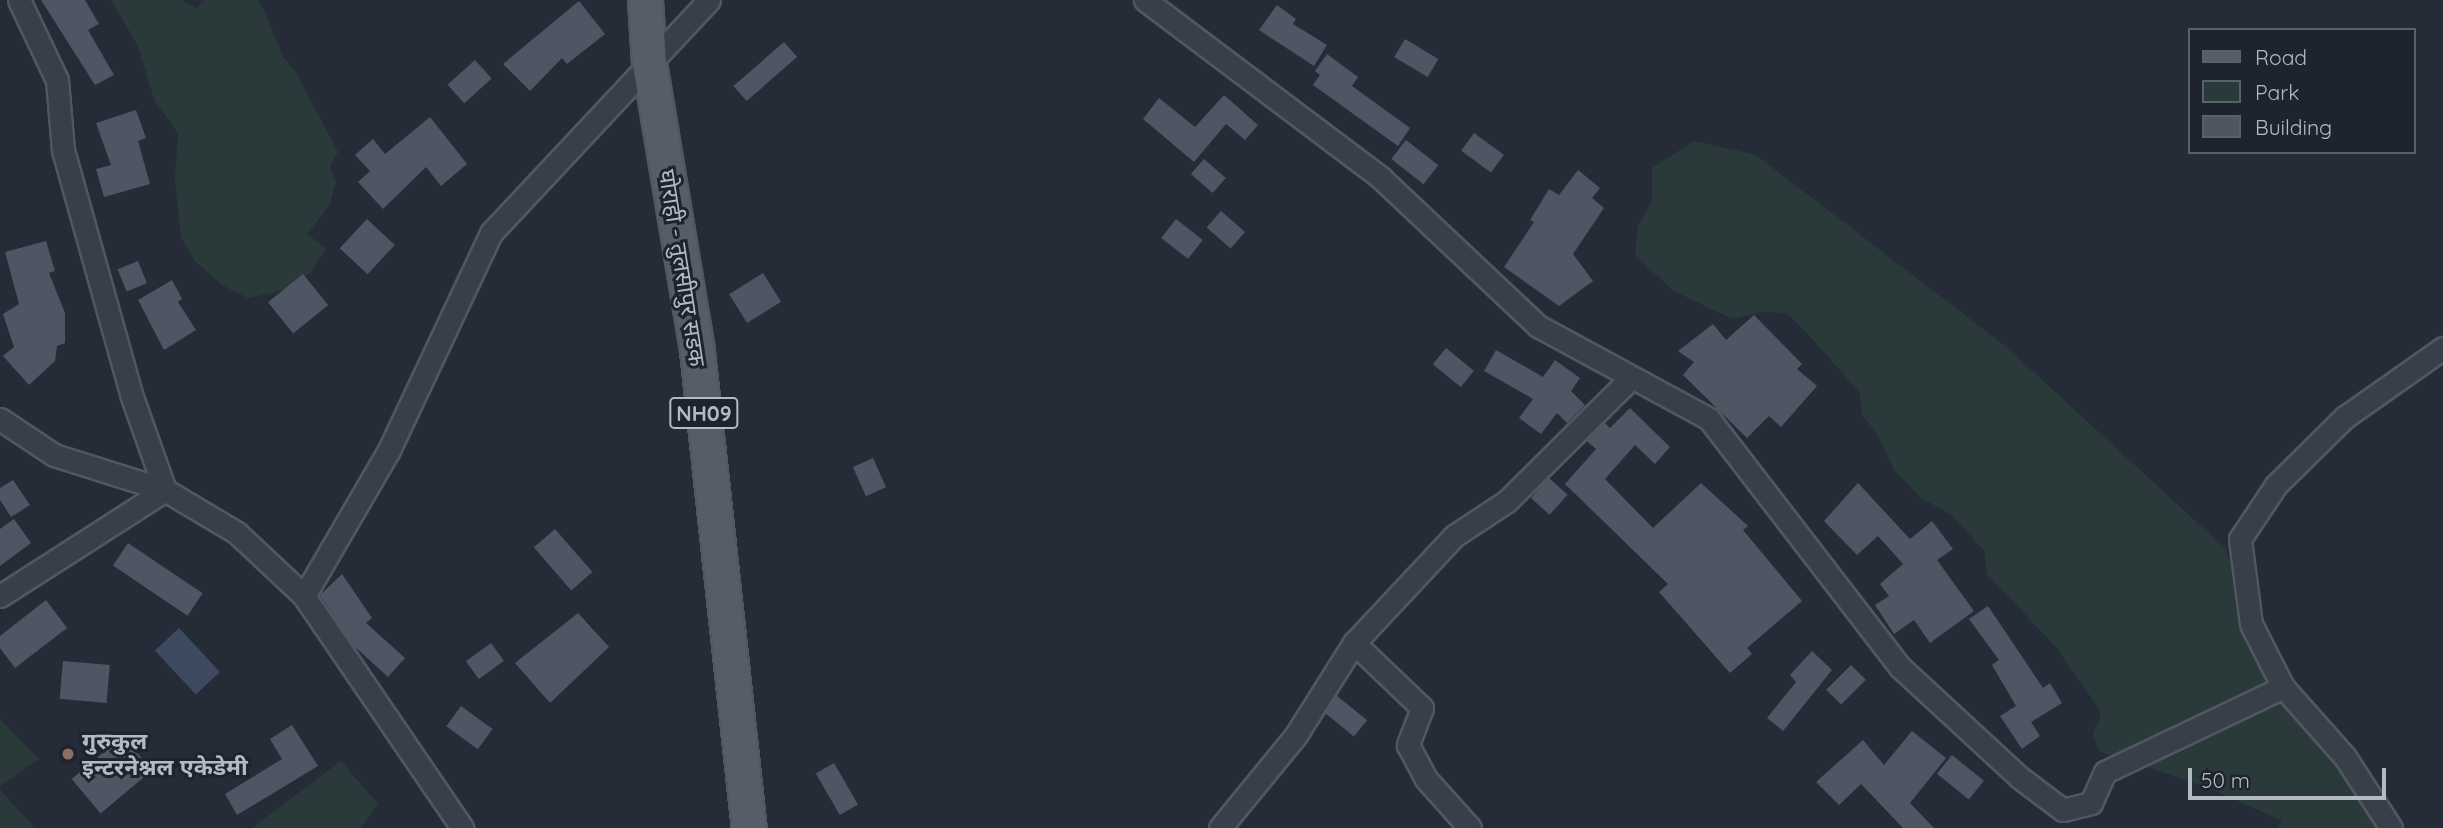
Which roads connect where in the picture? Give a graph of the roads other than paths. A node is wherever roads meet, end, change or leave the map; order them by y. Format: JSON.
{"nodes":[{"id":1,"x":19,"y":0,"type":"edge"},
{"id":2,"x":645,"y":0,"type":"edge"},
{"id":3,"x":709,"y":0,"type":"edge"},
{"id":4,"x":1145,"y":0,"type":"edge"},
{"id":5,"x":649,"y":63,"type":"junction"},
{"id":6,"x":2443,"y":348,"type":"edge"},
{"id":7,"x":1630,"y":379,"type":"junction"},
{"id":8,"x":0,"y":419,"type":"edge"},
{"id":9,"x":165,"y":490,"type":"junction"},
{"id":10,"x":0,"y":596,"type":"edge"},
{"id":11,"x":304,"y":596,"type":"junction"},
{"id":12,"x":1354,"y":643,"type":"junction"},
{"id":13,"x":2283,"y":687,"type":"junction"},
{"id":14,"x":462,"y":828,"type":"edge"},
{"id":15,"x":749,"y":828,"type":"edge"},
{"id":16,"x":1220,"y":828,"type":"edge"},
{"id":17,"x":1470,"y":828,"type":"edge"},
{"id":18,"x":2391,"y":828,"type":"edge"}],
"edges":[{"from":1,"to":9,"type":"street"},
{"from":2,"to":5,"type":"main road","name":"घोराही - तुलसीपुर सडक","number":"NH09"},
{"from":3,"to":5,"type":"street"},
{"from":4,"to":7,"type":"street"},
{"from":5,"to":11,"type":"street"},
{"from":5,"to":15,"type":"main road","name":"घोराही - तुलसीपुर सडक","number":"NH09"},
{"from":6,"to":13,"type":"street"},
{"from":7,"to":12,"type":"street"},
{"from":7,"to":13,"type":"street"},
{"from":8,"to":9,"type":"street"},
{"from":9,"to":10,"type":"street"},
{"from":9,"to":11,"type":"street"},
{"from":11,"to":14,"type":"street"},
{"from":12,"to":16,"type":"street"},
{"from":12,"to":17,"type":"street"},
{"from":13,"to":18,"type":"street"}]}
